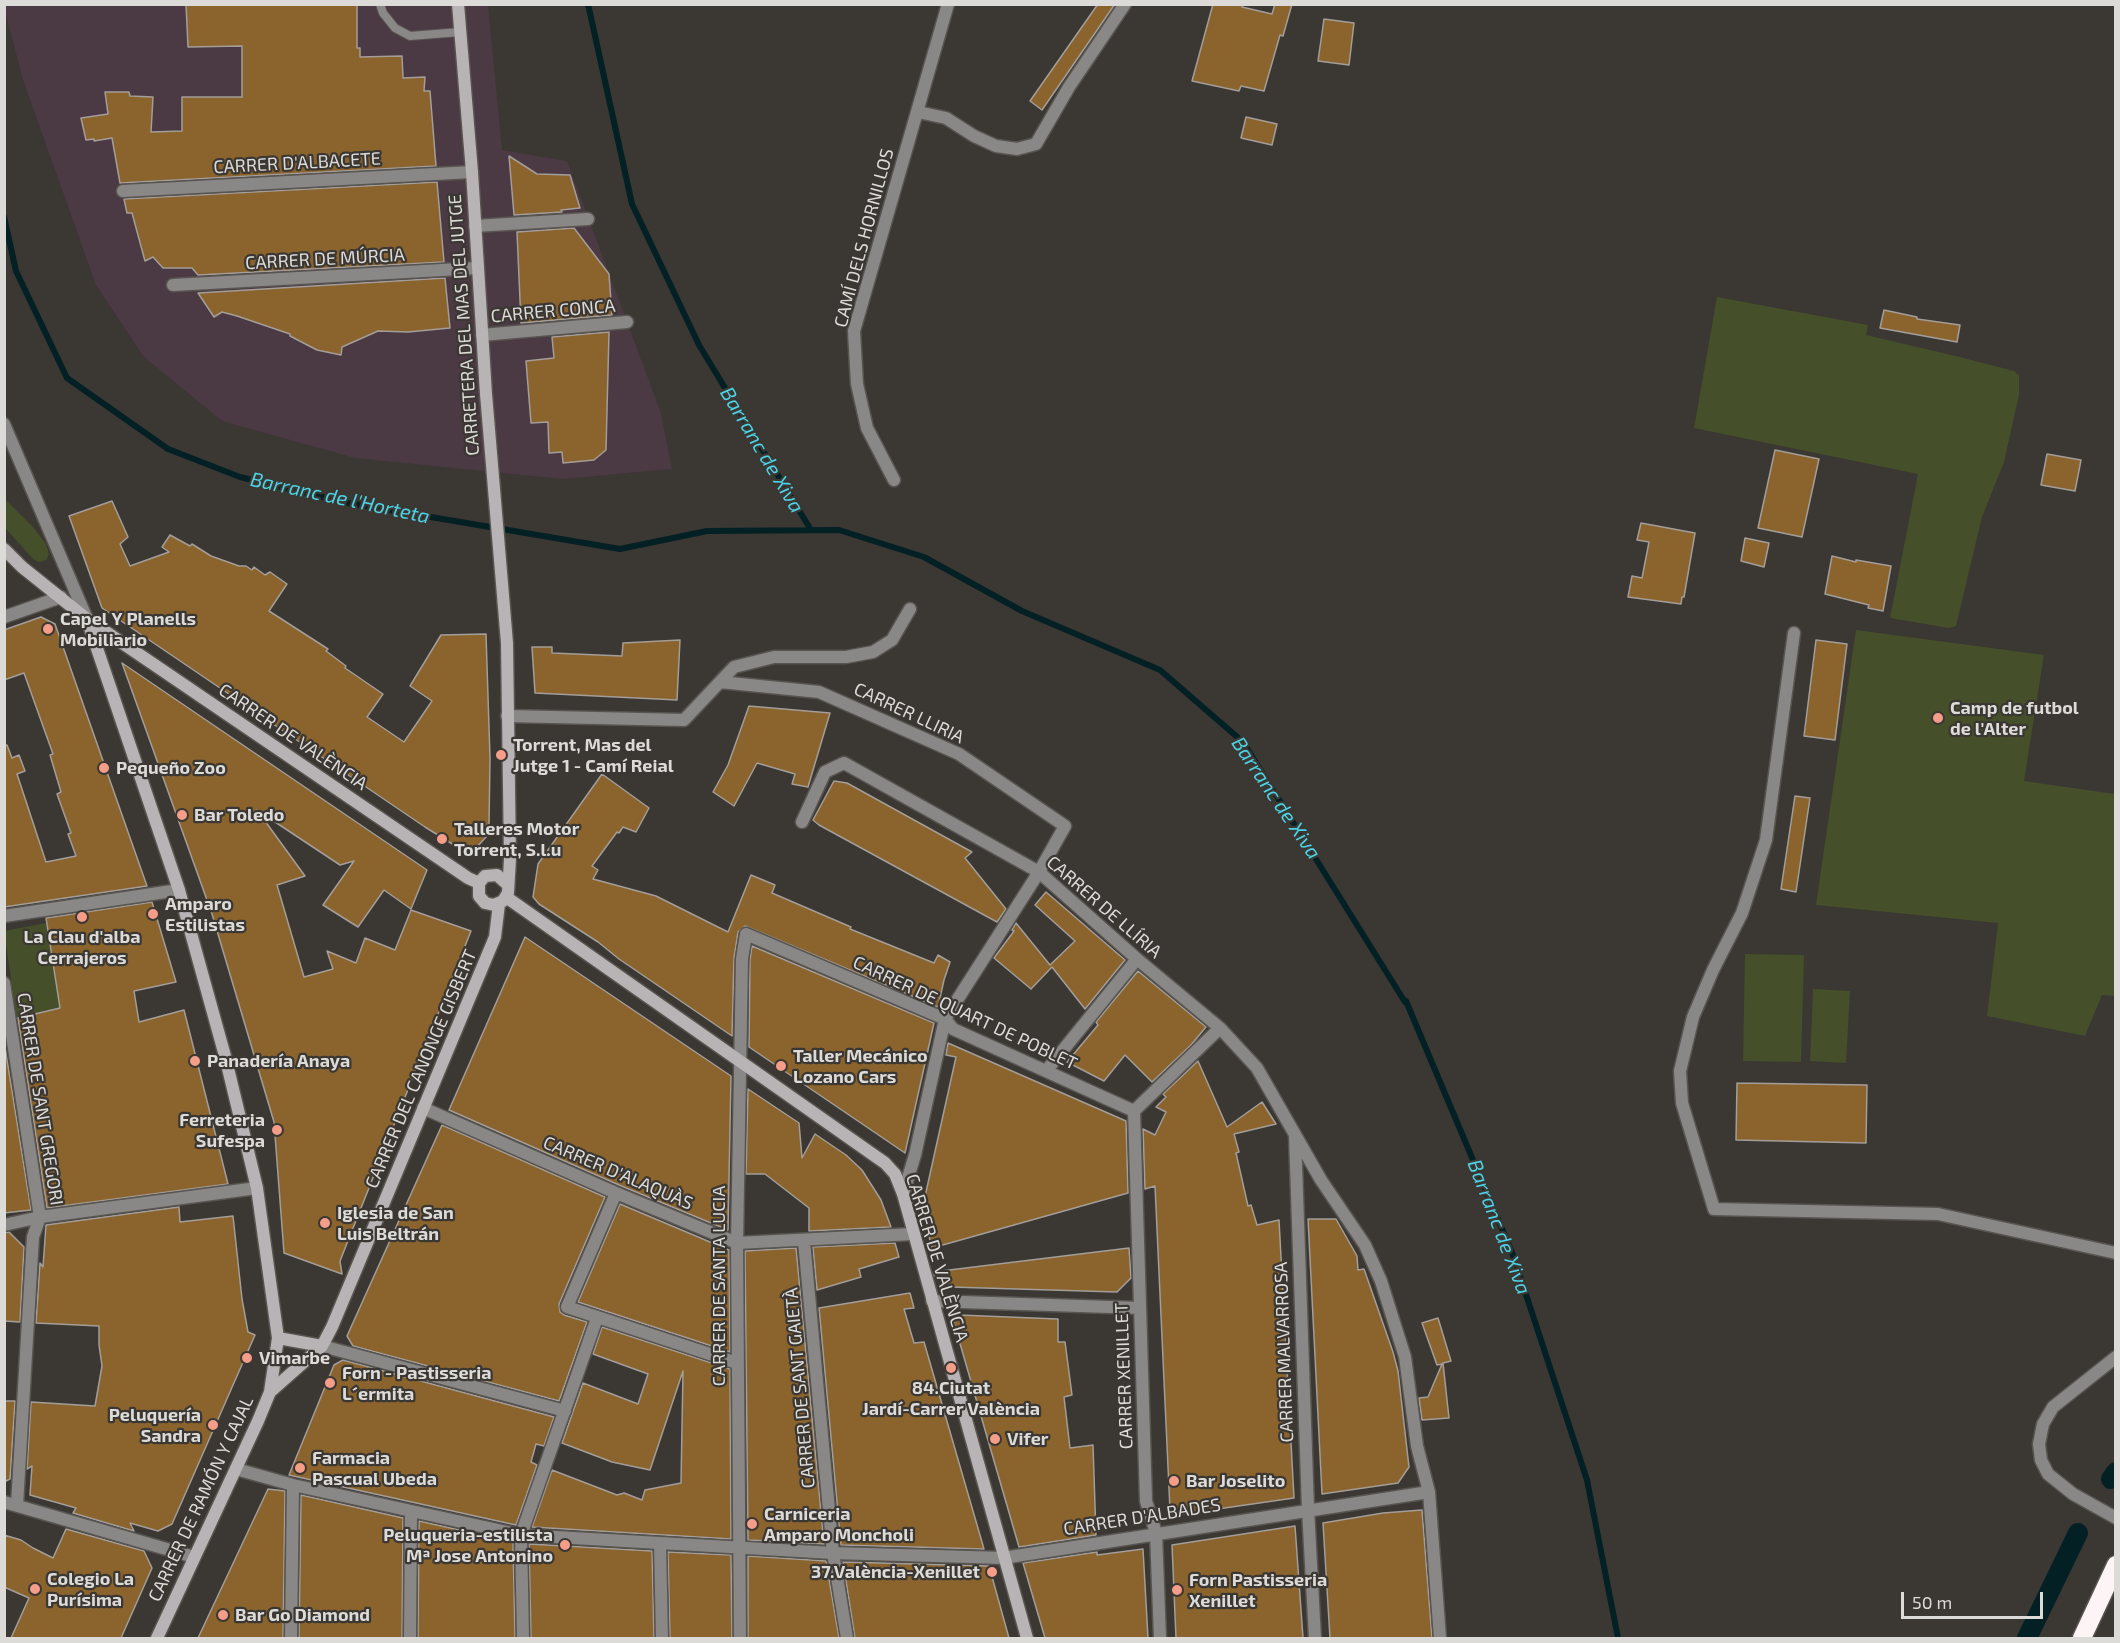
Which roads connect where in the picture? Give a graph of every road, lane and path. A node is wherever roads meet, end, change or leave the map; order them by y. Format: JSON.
{"nodes":[{"id":1,"x":380,"y":4,"type":"edge"},
{"id":2,"x":458,"y":4,"type":"edge"},
{"id":3,"x":948,"y":4,"type":"edge"},
{"id":4,"x":1125,"y":4,"type":"edge"},
{"id":5,"x":460,"y":32,"type":"junction"},
{"id":6,"x":918,"y":112,"type":"junction"},
{"id":7,"x":472,"y":172,"type":"junction"},
{"id":8,"x":123,"y":191,"type":"dead end"},
{"id":9,"x":588,"y":219,"type":"dead end"},
{"id":10,"x":475,"y":226,"type":"junction"},
{"id":11,"x":478,"y":268,"type":"junction"},
{"id":12,"x":173,"y":285,"type":"dead end"},
{"id":13,"x":627,"y":322,"type":"dead end"},
{"id":14,"x":482,"y":335,"type":"junction"},
{"id":15,"x":4,"y":423,"type":"edge"},
{"id":16,"x":894,"y":480,"type":"dead end"},
{"id":17,"x":4,"y":549,"type":"edge"},
{"id":18,"x":61,"y":597,"type":"junction"},
{"id":19,"x":910,"y":609,"type":"dead end"},
{"id":20,"x":4,"y":617,"type":"edge"},
{"id":21,"x":87,"y":619,"type":"junction"},
{"id":22,"x":1794,"y":633,"type":"dead end"},
{"id":23,"x":720,"y":682,"type":"junction"},
{"id":24,"x":507,"y":716,"type":"junction"},
{"id":25,"x":802,"y":822,"type":"dead end"},
{"id":26,"x":1039,"y":872,"type":"junction"},
{"id":27,"x":479,"y":883,"type":"junction"},
{"id":28,"x":507,"y":884,"type":"junction"},
{"id":29,"x":179,"y":890,"type":"junction"},
{"id":30,"x":503,"y":900,"type":"junction"},
{"id":31,"x":4,"y":916,"type":"edge"},
{"id":32,"x":746,"y":934,"type":"joint"},
{"id":33,"x":1137,"y":959,"type":"junction"},
{"id":34,"x":4,"y":983,"type":"edge"},
{"id":35,"x":945,"y":1019,"type":"junction"},
{"id":36,"x":1220,"y":1028,"type":"junction"},
{"id":37,"x":740,"y":1062,"type":"junction"},
{"id":38,"x":1046,"y":1071,"type":"junction"},
{"id":39,"x":423,"y":1108,"type":"junction"},
{"id":40,"x":1134,"y":1111,"type":"junction"},
{"id":41,"x":1295,"y":1136,"type":"junction"},
{"id":42,"x":257,"y":1188,"type":"junction"},
{"id":43,"x":616,"y":1193,"type":"junction"},
{"id":44,"x":903,"y":1194,"type":"junction"},
{"id":45,"x":40,"y":1218,"type":"junction"},
{"id":46,"x":4,"y":1225,"type":"edge"},
{"id":47,"x":913,"y":1234,"type":"junction"},
{"id":48,"x":804,"y":1241,"type":"junction"},
{"id":49,"x":737,"y":1243,"type":"junction"},
{"id":50,"x":2115,"y":1252,"type":"edge"},
{"id":51,"x":932,"y":1300,"type":"junction"},
{"id":52,"x":1140,"y":1308,"type":"junction"},
{"id":53,"x":597,"y":1318,"type":"junction"},
{"id":54,"x":278,"y":1338,"type":"junction"},
{"id":55,"x":322,"y":1346,"type":"junction"},
{"id":56,"x":2115,"y":1357,"type":"edge"},
{"id":57,"x":736,"y":1363,"type":"junction"},
{"id":58,"x":270,"y":1392,"type":"junction"},
{"id":59,"x":565,"y":1411,"type":"junction"},
{"id":60,"x":236,"y":1470,"type":"junction"},
{"id":61,"x":293,"y":1485,"type":"junction"},
{"id":62,"x":1429,"y":1492,"type":"junction"},
{"id":63,"x":11,"y":1504,"type":"edge"},
{"id":64,"x":1308,"y":1509,"type":"junction"},
{"id":65,"x":411,"y":1512,"type":"junction"},
{"id":66,"x":2115,"y":1518,"type":"edge"},
{"id":67,"x":1156,"y":1533,"type":"junction"},
{"id":68,"x":521,"y":1535,"type":"junction"},
{"id":69,"x":660,"y":1544,"type":"junction"},
{"id":70,"x":739,"y":1548,"type":"junction"},
{"id":71,"x":834,"y":1554,"type":"junction"},
{"id":72,"x":194,"y":1557,"type":"junction"},
{"id":73,"x":1003,"y":1558,"type":"junction"},
{"id":74,"x":2115,"y":1565,"type":"edge"},
{"id":75,"x":157,"y":1638,"type":"edge"},
{"id":76,"x":291,"y":1638,"type":"edge"},
{"id":77,"x":410,"y":1638,"type":"edge"},
{"id":78,"x":523,"y":1638,"type":"edge"},
{"id":79,"x":662,"y":1638,"type":"edge"},
{"id":80,"x":740,"y":1638,"type":"edge"},
{"id":81,"x":847,"y":1638,"type":"edge"},
{"id":82,"x":1027,"y":1638,"type":"edge"},
{"id":83,"x":1160,"y":1638,"type":"edge"},
{"id":84,"x":1315,"y":1638,"type":"edge"},
{"id":85,"x":1440,"y":1638,"type":"edge"},
{"id":86,"x":2082,"y":1638,"type":"edge"}],
"edges":[{"from":1,"to":5,"type":"lane"},
{"from":2,"to":5,"type":"street","name":"CARRETERA DEL MAS DEL JUTGE"},
{"from":3,"to":6,"type":"street","name":"CAMÍ DELS HORNILLOS"},
{"from":4,"to":6,"type":"street"},
{"from":5,"to":7,"type":"street","name":"CARRETERA DEL MAS DEL JUTGE"},
{"from":6,"to":16,"type":"street","name":"CAMÍ DELS HORNILLOS"},
{"from":7,"to":8,"type":"street","name":"CARRER D'ALBACETE"},
{"from":7,"to":10,"type":"street","name":"CARRETERA DEL MAS DEL JUTGE"},
{"from":9,"to":10,"type":"street"},
{"from":10,"to":11,"type":"street","name":"CARRETERA DEL MAS DEL JUTGE"},
{"from":11,"to":12,"type":"street","name":"CARRER DE MÚRCIA"},
{"from":11,"to":14,"type":"street","name":"CARRETERA DEL MAS DEL JUTGE"},
{"from":13,"to":14,"type":"street","name":"CARRER CONCA"},
{"from":14,"to":24,"type":"street","name":"CARRETERA DEL MAS DEL JUTGE"},
{"from":15,"to":21,"type":"street"},
{"from":17,"to":18,"type":"street","name":"CARRER DE VALÈNCIA"},
{"from":18,"to":20,"type":"street"},
{"from":18,"to":21,"type":"street","name":"CARRER DE VALÈNCIA"},
{"from":19,"to":23,"type":"street"},
{"from":21,"to":27,"type":"street","name":"CARRER DE VALÈNCIA"},
{"from":21,"to":29,"type":"street","name":"CARRER DE RAMÓN Y CAJAL"},
{"from":22,"to":50,"type":"street"},
{"from":23,"to":24,"type":"street"},
{"from":23,"to":26,"type":"street","name":"CARRER LLIRIA"},
{"from":24,"to":28,"type":"street","name":"CARRETERA DEL MAS DEL JUTGE"},
{"from":25,"to":26,"type":"street","name":"CARRER DE LLÍRIA"},
{"from":26,"to":33,"type":"street","name":"CARRER DE LLÍRIA"},
{"from":26,"to":35,"type":"street"},
{"from":27,"to":28,"type":"street"},
{"from":27,"to":30,"type":"street"},
{"from":28,"to":30,"type":"street"},
{"from":29,"to":31,"type":"street"},
{"from":29,"to":42,"type":"street","name":"CARRER DE RAMÓN Y CAJAL"},
{"from":30,"to":37,"type":"street","name":"CARRER DE VALÈNCIA"},
{"from":30,"to":39,"type":"street","name":"CARRER DEL CANONGE GISBERT"},
{"from":32,"to":35,"type":"street","name":"CARRER DE QUART DE POBLET"},
{"from":32,"to":37,"type":"street","name":"CARRER DE SANTA LUCIA"},
{"from":33,"to":36,"type":"street","name":"CARRER DE LLÍRIA"},
{"from":33,"to":38,"type":"street"},
{"from":34,"to":45,"type":"street","name":"CARRER DE SANT GREGORI"},
{"from":35,"to":38,"type":"street","name":"CARRER DE QUART DE POBLET"},
{"from":35,"to":44,"type":"street"},
{"from":36,"to":40,"type":"street"},
{"from":36,"to":41,"type":"street","name":"CARRER DE LLÍRIA"},
{"from":37,"to":44,"type":"street","name":"CARRER DE VALÈNCIA"},
{"from":37,"to":49,"type":"street","name":"CARRER DE SANTA LUCIA"},
{"from":38,"to":40,"type":"street","name":"CARRER DE QUART DE POBLET"},
{"from":39,"to":43,"type":"street","name":"CARRER D'ALAQUÀS"},
{"from":39,"to":55,"type":"street","name":"CARRER DEL CANONGE GISBERT"},
{"from":40,"to":52,"type":"street","name":"CARRER XENILLET"},
{"from":41,"to":62,"type":"street","name":"CARRER DE LLÍRIA"},
{"from":41,"to":64,"type":"street","name":"CARRER MALVARROSA"},
{"from":42,"to":45,"type":"street"},
{"from":42,"to":54,"type":"street","name":"CARRER DE RAMÓN Y CAJAL"},
{"from":43,"to":49,"type":"street","name":"CARRER D'ALAQUÀS"},
{"from":43,"to":53,"type":"street"},
{"from":44,"to":47,"type":"street","name":"CARRER DE VALÈNCIA"},
{"from":45,"to":46,"type":"street"},
{"from":45,"to":63,"type":"street","name":"CARRER DE SANT GREGORI"},
{"from":47,"to":48,"type":"street","name":"CARRER D'ALAQUÀS"},
{"from":47,"to":51,"type":"street","name":"CARRER DE VALÈNCIA"},
{"from":48,"to":49,"type":"street","name":"CARRER D'ALAQUÀS"},
{"from":48,"to":71,"type":"street","name":"CARRER DE SANT GAIETÀ"},
{"from":49,"to":57,"type":"street","name":"CARRER DE SANTA LUCIA"},
{"from":51,"to":52,"type":"street"},
{"from":51,"to":73,"type":"street","name":"CARRER DE VALÈNCIA"},
{"from":52,"to":67,"type":"street","name":"CARRER XENILLET"},
{"from":53,"to":57,"type":"street"},
{"from":53,"to":59,"type":"street"},
{"from":54,"to":55,"type":"street"},
{"from":54,"to":58,"type":"street","name":"CARRER DE RAMÓN Y CAJAL"},
{"from":55,"to":58,"type":"street","name":"CARRER DEL CANONGE GISBERT"},
{"from":55,"to":59,"type":"street"},
{"from":56,"to":66,"type":"street"},
{"from":57,"to":70,"type":"street","name":"CARRER DE SANTA LUCIA"},
{"from":58,"to":60,"type":"street","name":"CARRER DE RAMÓN Y CAJAL"},
{"from":59,"to":68,"type":"street"},
{"from":60,"to":61,"type":"street","name":"CARRER D'ALBADES"},
{"from":60,"to":72,"type":"street","name":"CARRER DE RAMÓN Y CAJAL"},
{"from":61,"to":65,"type":"street","name":"CARRER D'ALBADES"},
{"from":61,"to":76,"type":"street"},
{"from":62,"to":64,"type":"street","name":"CARRER D'ALBADES"},
{"from":62,"to":85,"type":"street","name":"CARRER DE LLÍRIA"},
{"from":63,"to":72,"type":"street"},
{"from":64,"to":67,"type":"street","name":"CARRER D'ALBADES"},
{"from":64,"to":84,"type":"street","name":"CARRER MALVARROSA"},
{"from":65,"to":68,"type":"street","name":"CARRER D'ALBADES"},
{"from":65,"to":77,"type":"street"},
{"from":67,"to":73,"type":"street","name":"CARRER D'ALBADES"},
{"from":67,"to":83,"type":"street","name":"CARRER XENILLET"},
{"from":68,"to":69,"type":"street","name":"CARRER D'ALBADES"},
{"from":68,"to":78,"type":"street"},
{"from":69,"to":70,"type":"street","name":"CARRER D'ALBADES"},
{"from":69,"to":79,"type":"street"},
{"from":70,"to":71,"type":"street","name":"CARRER D'ALBADES"},
{"from":70,"to":80,"type":"street","name":"CARRER DE SANTA LUCIA"},
{"from":71,"to":73,"type":"street","name":"CARRER D'ALBADES"},
{"from":71,"to":81,"type":"street","name":"CARRER DE SANT GAIETÀ"},
{"from":72,"to":75,"type":"street","name":"CARRER DE RAMÓN Y CAJAL"},
{"from":73,"to":82,"type":"street","name":"CARRER DE VALÈNCIA"},
{"from":74,"to":86,"type":"highway"}]}
